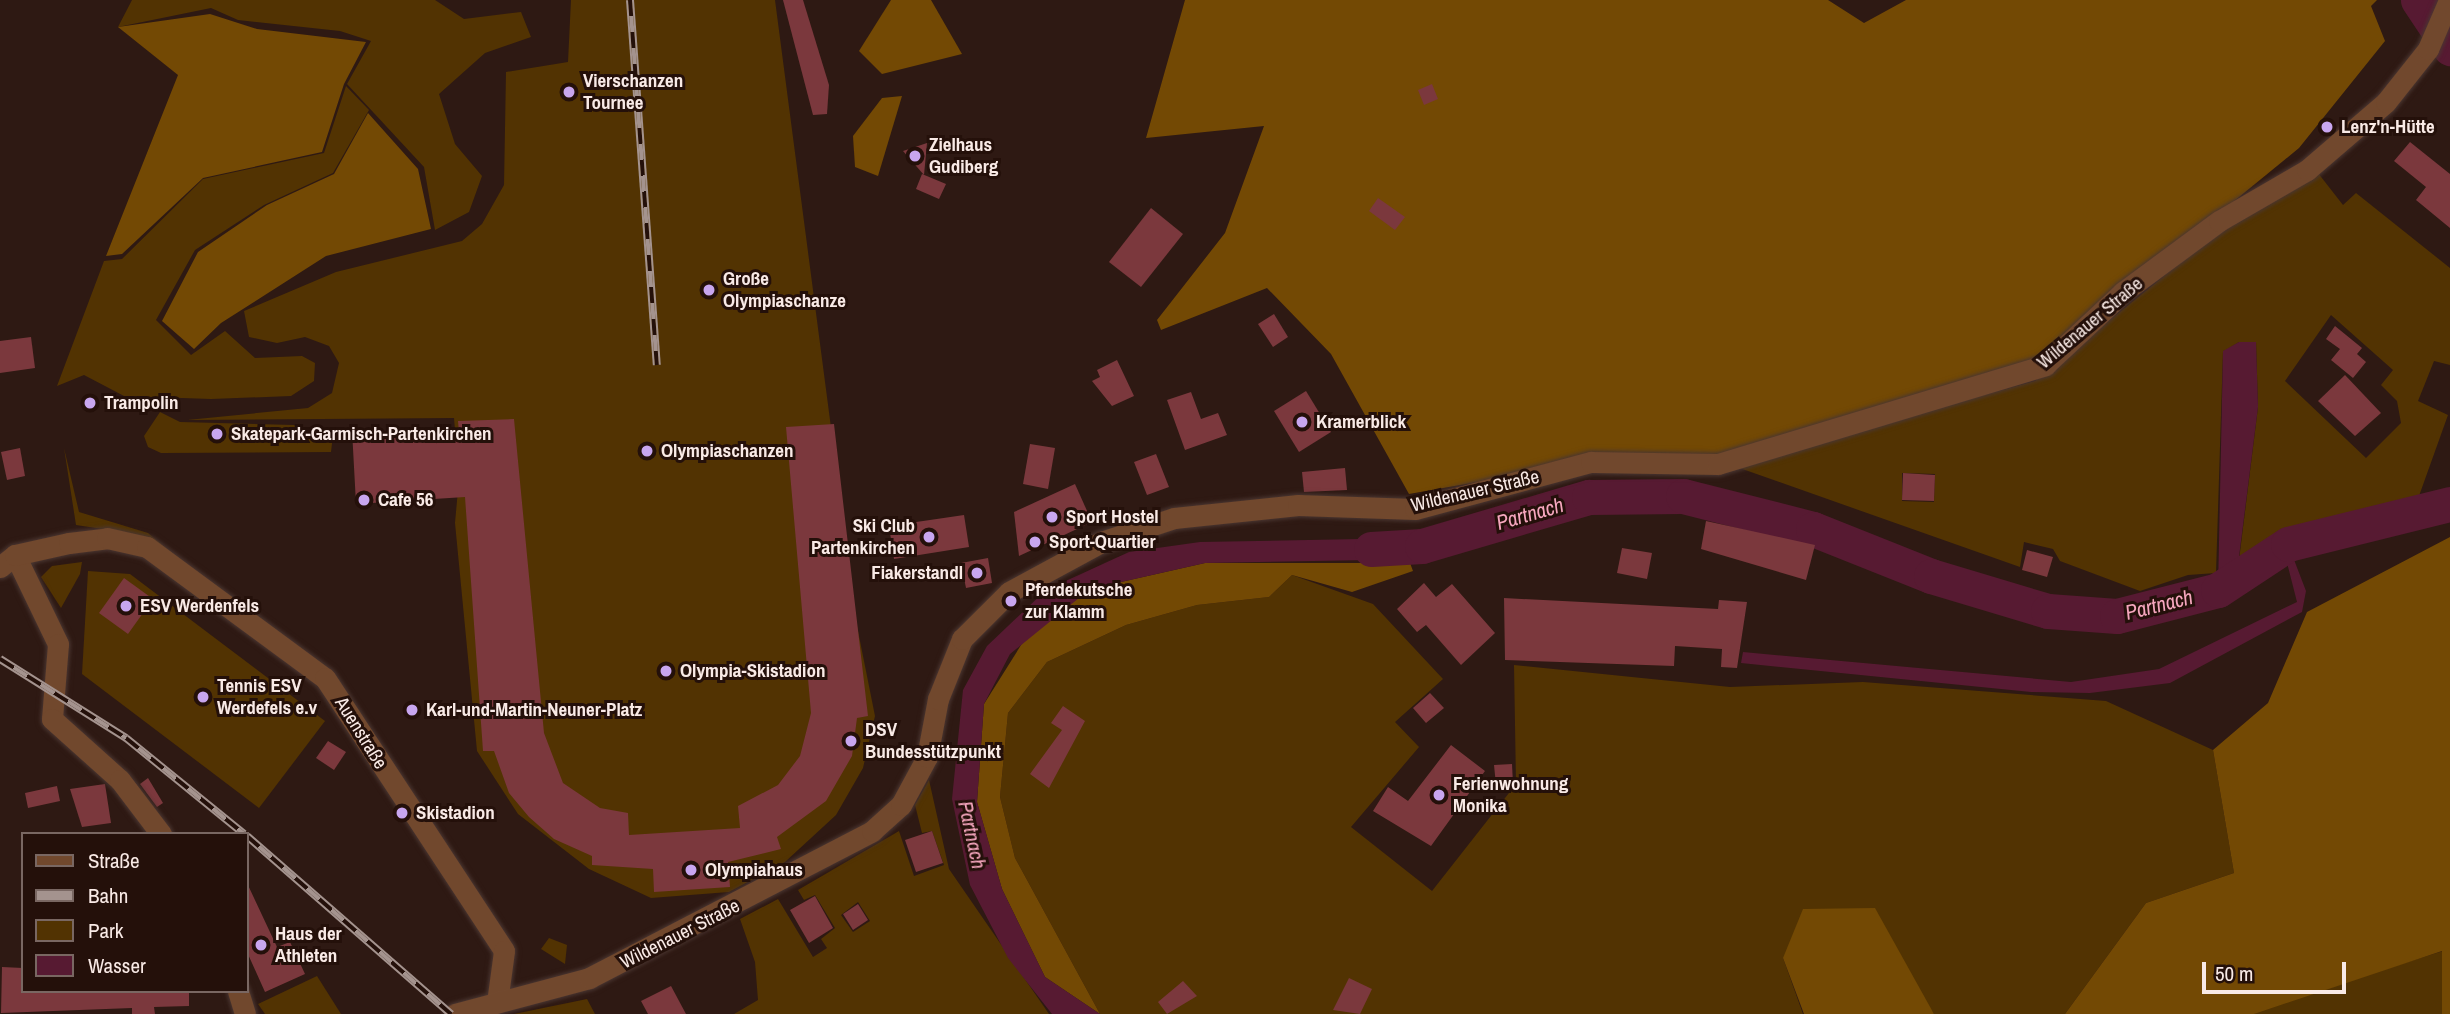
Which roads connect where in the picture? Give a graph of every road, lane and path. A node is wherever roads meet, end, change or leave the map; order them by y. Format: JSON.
{"nodes":[{"id":1,"x":2448,"y":5,"type":"edge"},
{"id":2,"x":8,"y":561,"type":"edge"},
{"id":3,"x":159,"y":832,"type":"edge"},
{"id":4,"x":239,"y":993,"type":"edge"},
{"id":5,"x":497,"y":1003,"type":"junction"},
{"id":6,"x":244,"y":1014,"type":"edge"},
{"id":7,"x":454,"y":1014,"type":"edge"}],
"edges":[{"from":1,"to":5,"type":"street","name":"Wildenauer Straße"},
{"from":2,"to":3,"type":"street"},
{"from":2,"to":5,"type":"street","name":"Auenstraße"},
{"from":4,"to":6,"type":"street"},
{"from":5,"to":7,"type":"street","name":"Wildenauer Straße"}]}
